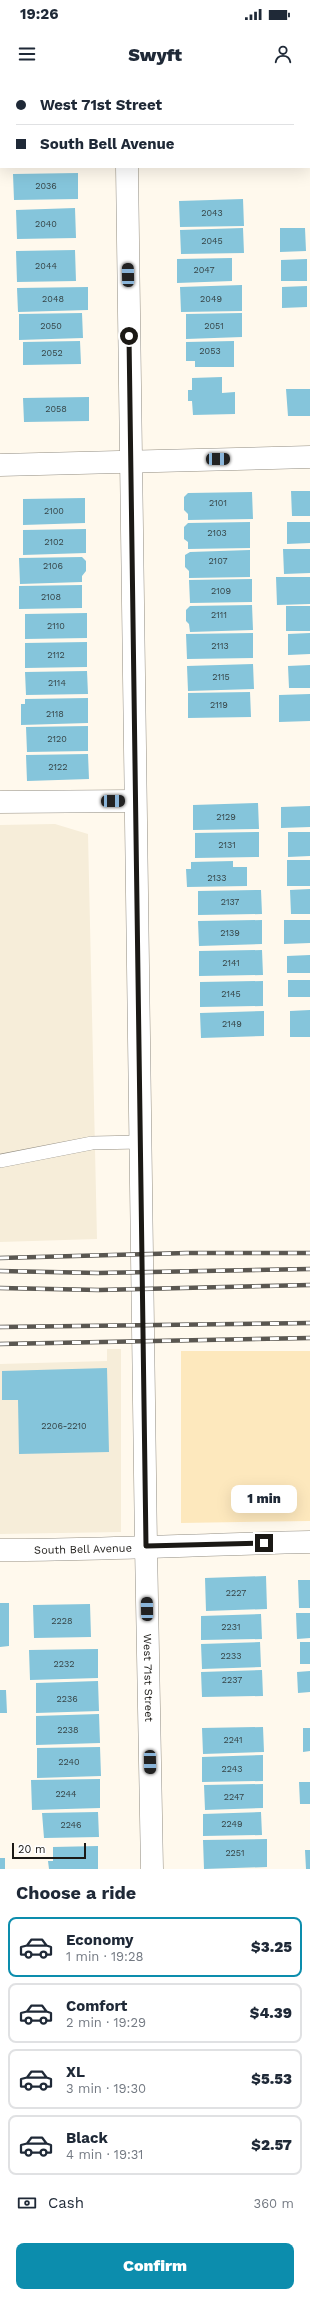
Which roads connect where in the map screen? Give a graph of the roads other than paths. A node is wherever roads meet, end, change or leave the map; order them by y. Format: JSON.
{"nodes":[{"id":1,"x":127,"y":168,"type":"edge"},
{"id":2,"x":310,"y":457,"type":"edge"},
{"id":3,"x":130,"y":461,"type":"junction"},
{"id":4,"x":0,"y":465,"type":"edge"},
{"id":5,"x":135,"y":801,"type":"junction"},
{"id":6,"x":0,"y":802,"type":"edge"},
{"id":7,"x":140,"y":1142,"type":"junction"},
{"id":8,"x":0,"y":1161,"type":"edge"},
{"id":9,"x":310,"y":1542,"type":"edge"},
{"id":10,"x":146,"y":1546,"type":"junction"},
{"id":11,"x":0,"y":1550,"type":"edge"},
{"id":12,"x":152,"y":1869,"type":"edge"}],
"edges":[{"from":1,"to":3,"type":"main road","name":"West 71st Street"},
{"from":2,"to":3,"type":"main road"},
{"from":3,"to":4,"type":"main road"},
{"from":3,"to":5,"type":"main road","name":"West 71st Street"},
{"from":5,"to":6,"type":"main road"},
{"from":5,"to":7,"type":"main road","name":"West 71st Street"},
{"from":7,"to":8,"type":"lane"},
{"from":7,"to":10,"type":"main road","name":"West 71st Street"},
{"from":9,"to":10,"type":"main road","name":"South Bell Avenue"},
{"from":10,"to":11,"type":"main road","name":"South Bell Avenue"},
{"from":10,"to":12,"type":"main road","name":"West 71st Street"}]}
